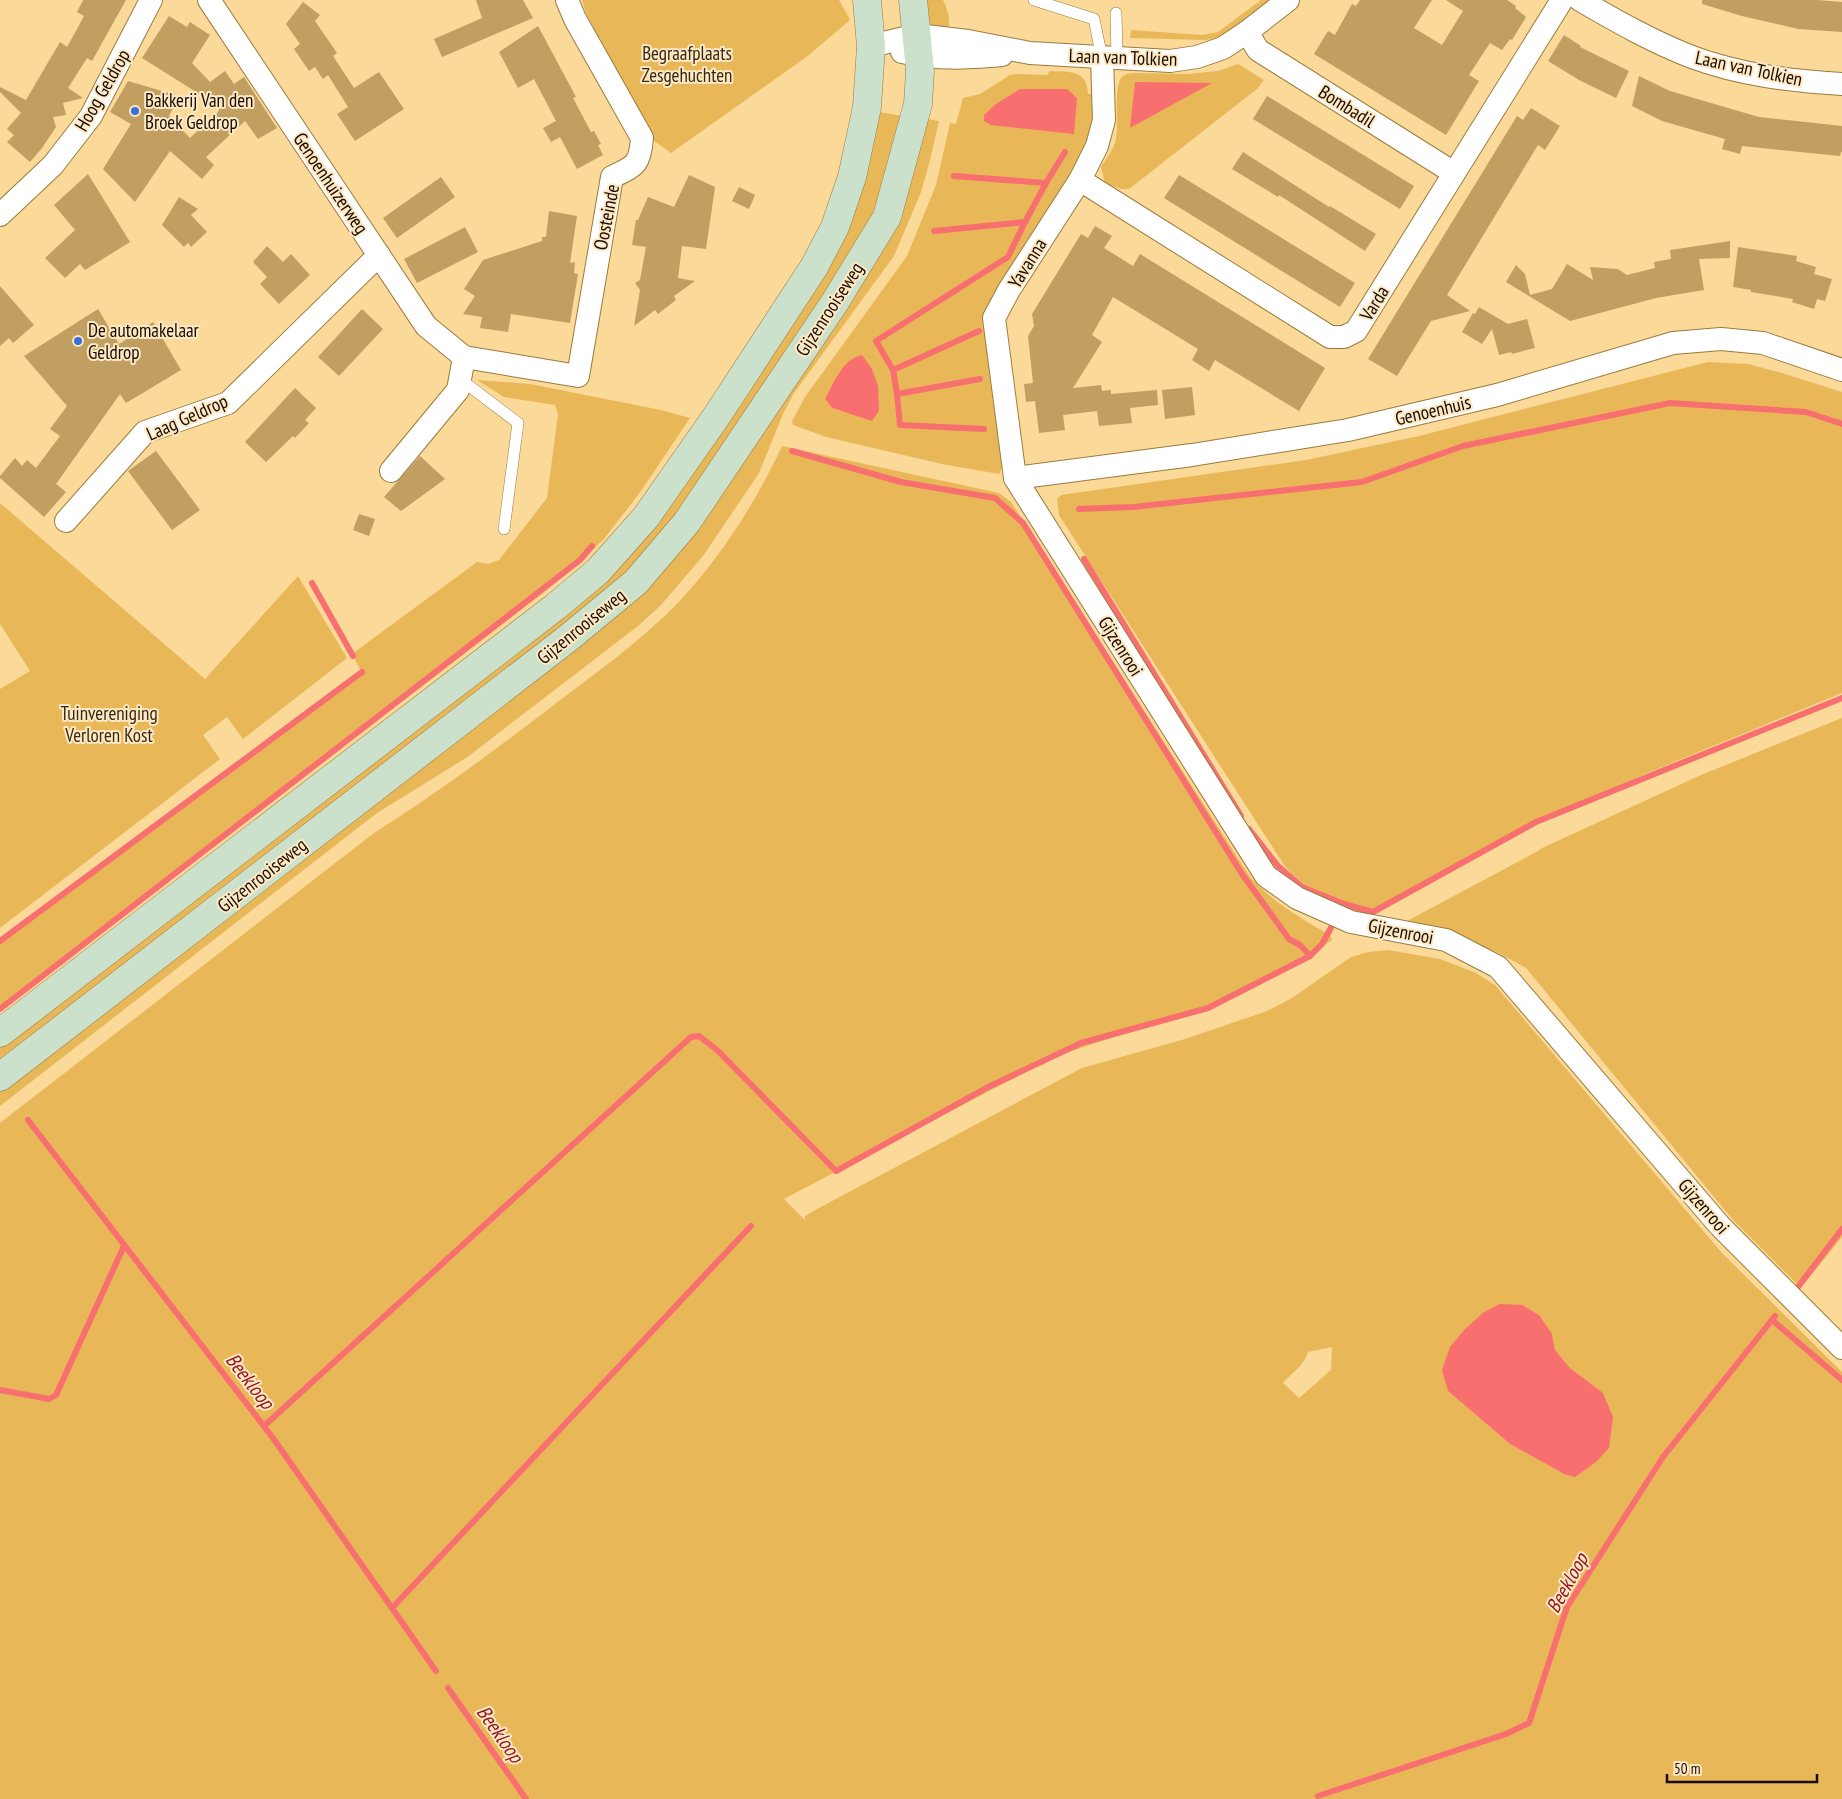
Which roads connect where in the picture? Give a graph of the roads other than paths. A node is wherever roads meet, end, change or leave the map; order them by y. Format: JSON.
{"nodes":[{"id":1,"x":151,"y":0,"type":"edge"},
{"id":2,"x":209,"y":0,"type":"edge"},
{"id":3,"x":567,"y":0,"type":"edge"},
{"id":4,"x":867,"y":0,"type":"edge"},
{"id":5,"x":913,"y":0,"type":"edge"},
{"id":6,"x":1034,"y":0,"type":"edge"},
{"id":7,"x":1288,"y":0,"type":"edge"},
{"id":8,"x":1562,"y":0,"type":"edge"},
{"id":9,"x":1580,"y":0,"type":"edge"},
{"id":10,"x":1116,"y":13,"type":"dead end"},
{"id":11,"x":1247,"y":32,"type":"junction"},
{"id":12,"x":918,"y":45,"type":"junction"},
{"id":13,"x":871,"y":46,"type":"junction"},
{"id":14,"x":1109,"y":58,"type":"junction"},
{"id":15,"x":1842,"y":84,"type":"edge"},
{"id":16,"x":1454,"y":173,"type":"junction"},
{"id":17,"x":1080,"y":180,"type":"junction"},
{"id":18,"x":0,"y":215,"type":"edge"},
{"id":19,"x":379,"y":255,"type":"junction"},
{"id":20,"x":464,"y":357,"type":"junction"},
{"id":21,"x":1842,"y":370,"type":"edge"},
{"id":22,"x":578,"y":376,"type":"joint"},
{"id":23,"x":460,"y":379,"type":"junction"},
{"id":24,"x":391,"y":471,"type":"dead end"},
{"id":25,"x":1015,"y":478,"type":"junction"},
{"id":26,"x":66,"y":521,"type":"dead end"},
{"id":27,"x":504,"y":529,"type":"dead end"},
{"id":28,"x":0,"y":1032,"type":"edge"},
{"id":29,"x":0,"y":1077,"type":"edge"},
{"id":30,"x":1842,"y":1348,"type":"edge"}],
"edges":[{"from":1,"to":18,"type":"street","name":"Hoog Geldrop"},
{"from":2,"to":19,"type":"street","name":"Genoenhuizerweg"},
{"from":3,"to":22,"type":"street","name":"Oosteinde"},
{"from":4,"to":13,"type":"main road","name":"Gijzenrooiseweg"},
{"from":5,"to":12,"type":"main road","name":"Gijzenrooiseweg"},
{"from":6,"to":14,"type":"lane"},
{"from":7,"to":11,"type":"street","name":"Laan van Tolkien"},
{"from":8,"to":16,"type":"street","name":"Varda"},
{"from":9,"to":15,"type":"street","name":"Laan van Tolkien"},
{"from":10,"to":14,"type":"lane"},
{"from":11,"to":14,"type":"street","name":"Laan van Tolkien"},
{"from":11,"to":16,"type":"street","name":"Bombadil"},
{"from":12,"to":13,"type":"street","name":"Laan van Tolkien"},
{"from":12,"to":14,"type":"street","name":"Laan van Tolkien"},
{"from":12,"to":29,"type":"main road","name":"Gijzenrooiseweg"},
{"from":13,"to":28,"type":"main road","name":"Gijzenrooiseweg"},
{"from":14,"to":17,"type":"street","name":"Yavanna"},
{"from":16,"to":17,"type":"street","name":"Varda"},
{"from":17,"to":25,"type":"street","name":"Yavanna"},
{"from":19,"to":20,"type":"street","name":"Genoenhuizerweg"},
{"from":19,"to":26,"type":"street","name":"Laag Geldrop"},
{"from":20,"to":22,"type":"street","name":"Genoenhuizerweg"},
{"from":20,"to":23,"type":"street"},
{"from":21,"to":25,"type":"street","name":"Genoenhuis"},
{"from":23,"to":24,"type":"street"},
{"from":23,"to":27,"type":"lane"},
{"from":25,"to":30,"type":"street","name":"Gijzenrooi"}]}
